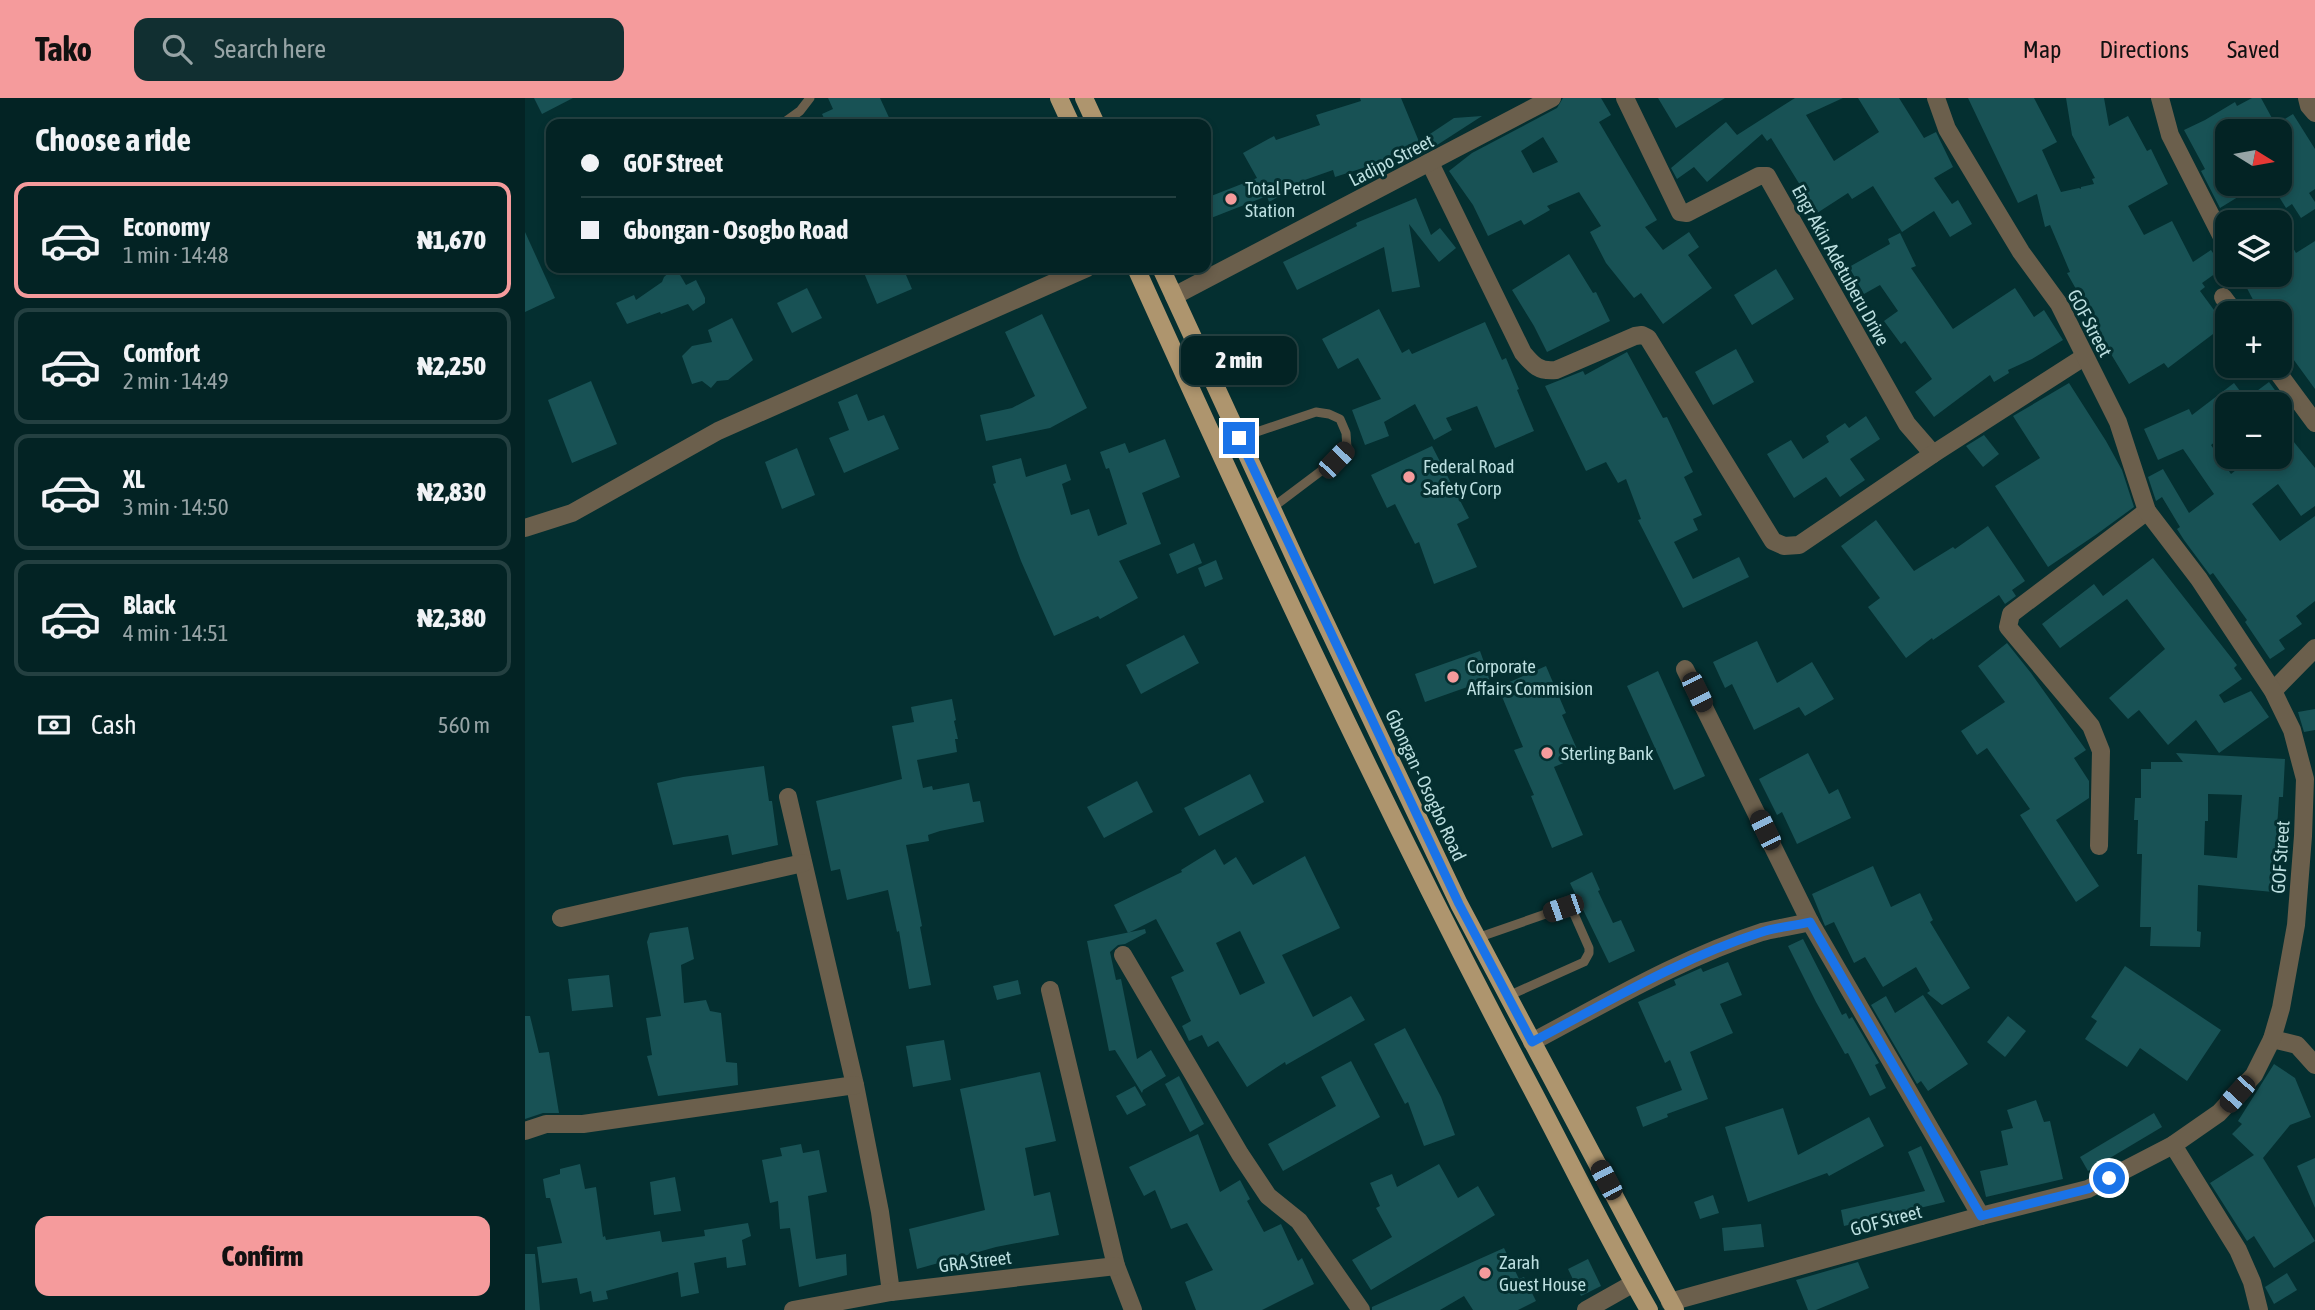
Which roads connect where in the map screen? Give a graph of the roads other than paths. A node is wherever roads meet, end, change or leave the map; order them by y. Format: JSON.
{"nodes":[{"id":1,"x":810,"y":98,"type":"edge"},
{"id":2,"x":1059,"y":98,"type":"edge"},
{"id":3,"x":1084,"y":98,"type":"edge"},
{"id":4,"x":1552,"y":98,"type":"edge"},
{"id":5,"x":1625,"y":98,"type":"edge"},
{"id":6,"x":1936,"y":98,"type":"edge"},
{"id":7,"x":2160,"y":98,"type":"edge"},
{"id":8,"x":2307,"y":98,"type":"edge"},
{"id":9,"x":2315,"y":113,"type":"edge"},
{"id":10,"x":789,"y":119,"type":"edge"},
{"id":11,"x":1068,"y":119,"type":"edge"},
{"id":12,"x":1093,"y":119,"type":"edge"},
{"id":13,"x":1430,"y":163,"type":"junction"},
{"id":14,"x":2215,"y":223,"type":"edge"},
{"id":15,"x":1076,"y":273,"type":"edge"},
{"id":16,"x":1138,"y":273,"type":"edge"},
{"id":17,"x":1163,"y":273,"type":"edge"},
{"id":18,"x":1174,"y":296,"type":"junction"},
{"id":19,"x":2223,"y":298,"type":"dead end"},
{"id":20,"x":2225,"y":301,"type":"edge"},
{"id":21,"x":2084,"y":356,"type":"junction"},
{"id":22,"x":2283,"y":378,"type":"edge"},
{"id":23,"x":2313,"y":415,"type":"edge"},
{"id":24,"x":1239,"y":438,"type":"junction"},
{"id":25,"x":1933,"y":454,"type":"junction"},
{"id":26,"x":1272,"y":508,"type":"junction"},
{"id":27,"x":2147,"y":511,"type":"junction"},
{"id":28,"x":525,"y":528,"type":"edge"},
{"id":29,"x":2315,"y":648,"type":"edge"},
{"id":30,"x":1685,"y":670,"type":"dead end"},
{"id":31,"x":2273,"y":691,"type":"junction"},
{"id":32,"x":2310,"y":779,"type":"edge"},
{"id":33,"x":788,"y":797,"type":"dead end"},
{"id":34,"x":2099,"y":846,"type":"dead end"},
{"id":35,"x":803,"y":863,"type":"junction"},
{"id":36,"x":561,"y":918,"type":"dead end"},
{"id":37,"x":1810,"y":922,"type":"junction"},
{"id":38,"x":1477,"y":938,"type":"junction"},
{"id":39,"x":1123,"y":955,"type":"dead end"},
{"id":40,"x":1051,"y":990,"type":"dead end"},
{"id":41,"x":1508,"y":996,"type":"junction"},
{"id":42,"x":2272,"y":1039,"type":"junction"},
{"id":43,"x":1532,"y":1042,"type":"junction"},
{"id":44,"x":2315,"y":1065,"type":"edge"},
{"id":45,"x":855,"y":1085,"type":"junction"},
{"id":46,"x":525,"y":1131,"type":"edge"},
{"id":47,"x":2173,"y":1145,"type":"junction"},
{"id":48,"x":1981,"y":1216,"type":"junction"},
{"id":49,"x":1116,"y":1266,"type":"junction"},
{"id":50,"x":1634,"y":1283,"type":"junction"},
{"id":51,"x":891,"y":1292,"type":"junction"},
{"id":52,"x":1672,"y":1306,"type":"edge"},
{"id":53,"x":793,"y":1310,"type":"edge"},
{"id":54,"x":1133,"y":1310,"type":"edge"},
{"id":55,"x":1361,"y":1310,"type":"edge"},
{"id":56,"x":1586,"y":1310,"type":"edge"},
{"id":57,"x":1649,"y":1310,"type":"edge"},
{"id":58,"x":2259,"y":1310,"type":"edge"}],
"edges":[{"from":1,"to":10,"type":"lane"},
{"from":2,"to":11,"type":"main road"},
{"from":3,"to":12,"type":"main road"},
{"from":4,"to":13,"type":"street","name":"Ladipo Street"},
{"from":5,"to":25,"type":"street","name":"Engr Akin Adetuberu Drive"},
{"from":6,"to":21,"type":"street","name":"GOF Street"},
{"from":7,"to":14,"type":"street"},
{"from":8,"to":9,"type":"street"},
{"from":13,"to":18,"type":"street","name":"Ladipo Street"},
{"from":13,"to":25,"type":"street"},
{"from":15,"to":28,"type":"street"},
{"from":16,"to":50,"type":"main road"},
{"from":17,"to":18,"type":"main road","name":"Gbongan - Osogbo Road"},
{"from":18,"to":24,"type":"main road","name":"Gbongan - Osogbo Road"},
{"from":19,"to":20,"type":"street"},
{"from":21,"to":25,"type":"street"},
{"from":21,"to":27,"type":"street","name":"GOF Street"},
{"from":22,"to":23,"type":"street"},
{"from":24,"to":26,"type":"main road","name":"Gbongan - Osogbo Road"},
{"from":24,"to":26,"type":"lane"},
{"from":26,"to":38,"type":"main road","name":"Gbongan - Osogbo Road"},
{"from":27,"to":31,"type":"street","name":"GOF Street"},
{"from":27,"to":34,"type":"street"},
{"from":29,"to":31,"type":"street"},
{"from":30,"to":37,"type":"street"},
{"from":31,"to":32,"type":"street","name":"GOF Street"},
{"from":32,"to":42,"type":"street","name":"GOF Street"},
{"from":33,"to":35,"type":"street"},
{"from":35,"to":36,"type":"street"},
{"from":35,"to":45,"type":"street"},
{"from":37,"to":43,"type":"street"},
{"from":37,"to":48,"type":"street"},
{"from":38,"to":41,"type":"main road","name":"Gbongan - Osogbo Road"},
{"from":38,"to":41,"type":"lane"},
{"from":39,"to":55,"type":"street"},
{"from":40,"to":49,"type":"street"},
{"from":41,"to":43,"type":"main road","name":"Gbongan - Osogbo Road"},
{"from":42,"to":44,"type":"street"},
{"from":42,"to":47,"type":"street","name":"GOF Street"},
{"from":43,"to":52,"type":"main road","name":"Gbongan - Osogbo Road"},
{"from":45,"to":46,"type":"street"},
{"from":45,"to":51,"type":"street"},
{"from":47,"to":48,"type":"street","name":"GOF Street"},
{"from":47,"to":58,"type":"street"},
{"from":48,"to":52,"type":"street","name":"GOF Street"},
{"from":49,"to":51,"type":"street","name":"GRA Street"},
{"from":49,"to":54,"type":"street"},
{"from":50,"to":56,"type":"street"},
{"from":50,"to":57,"type":"main road"},
{"from":51,"to":53,"type":"street","name":"GRA Street"}]}
